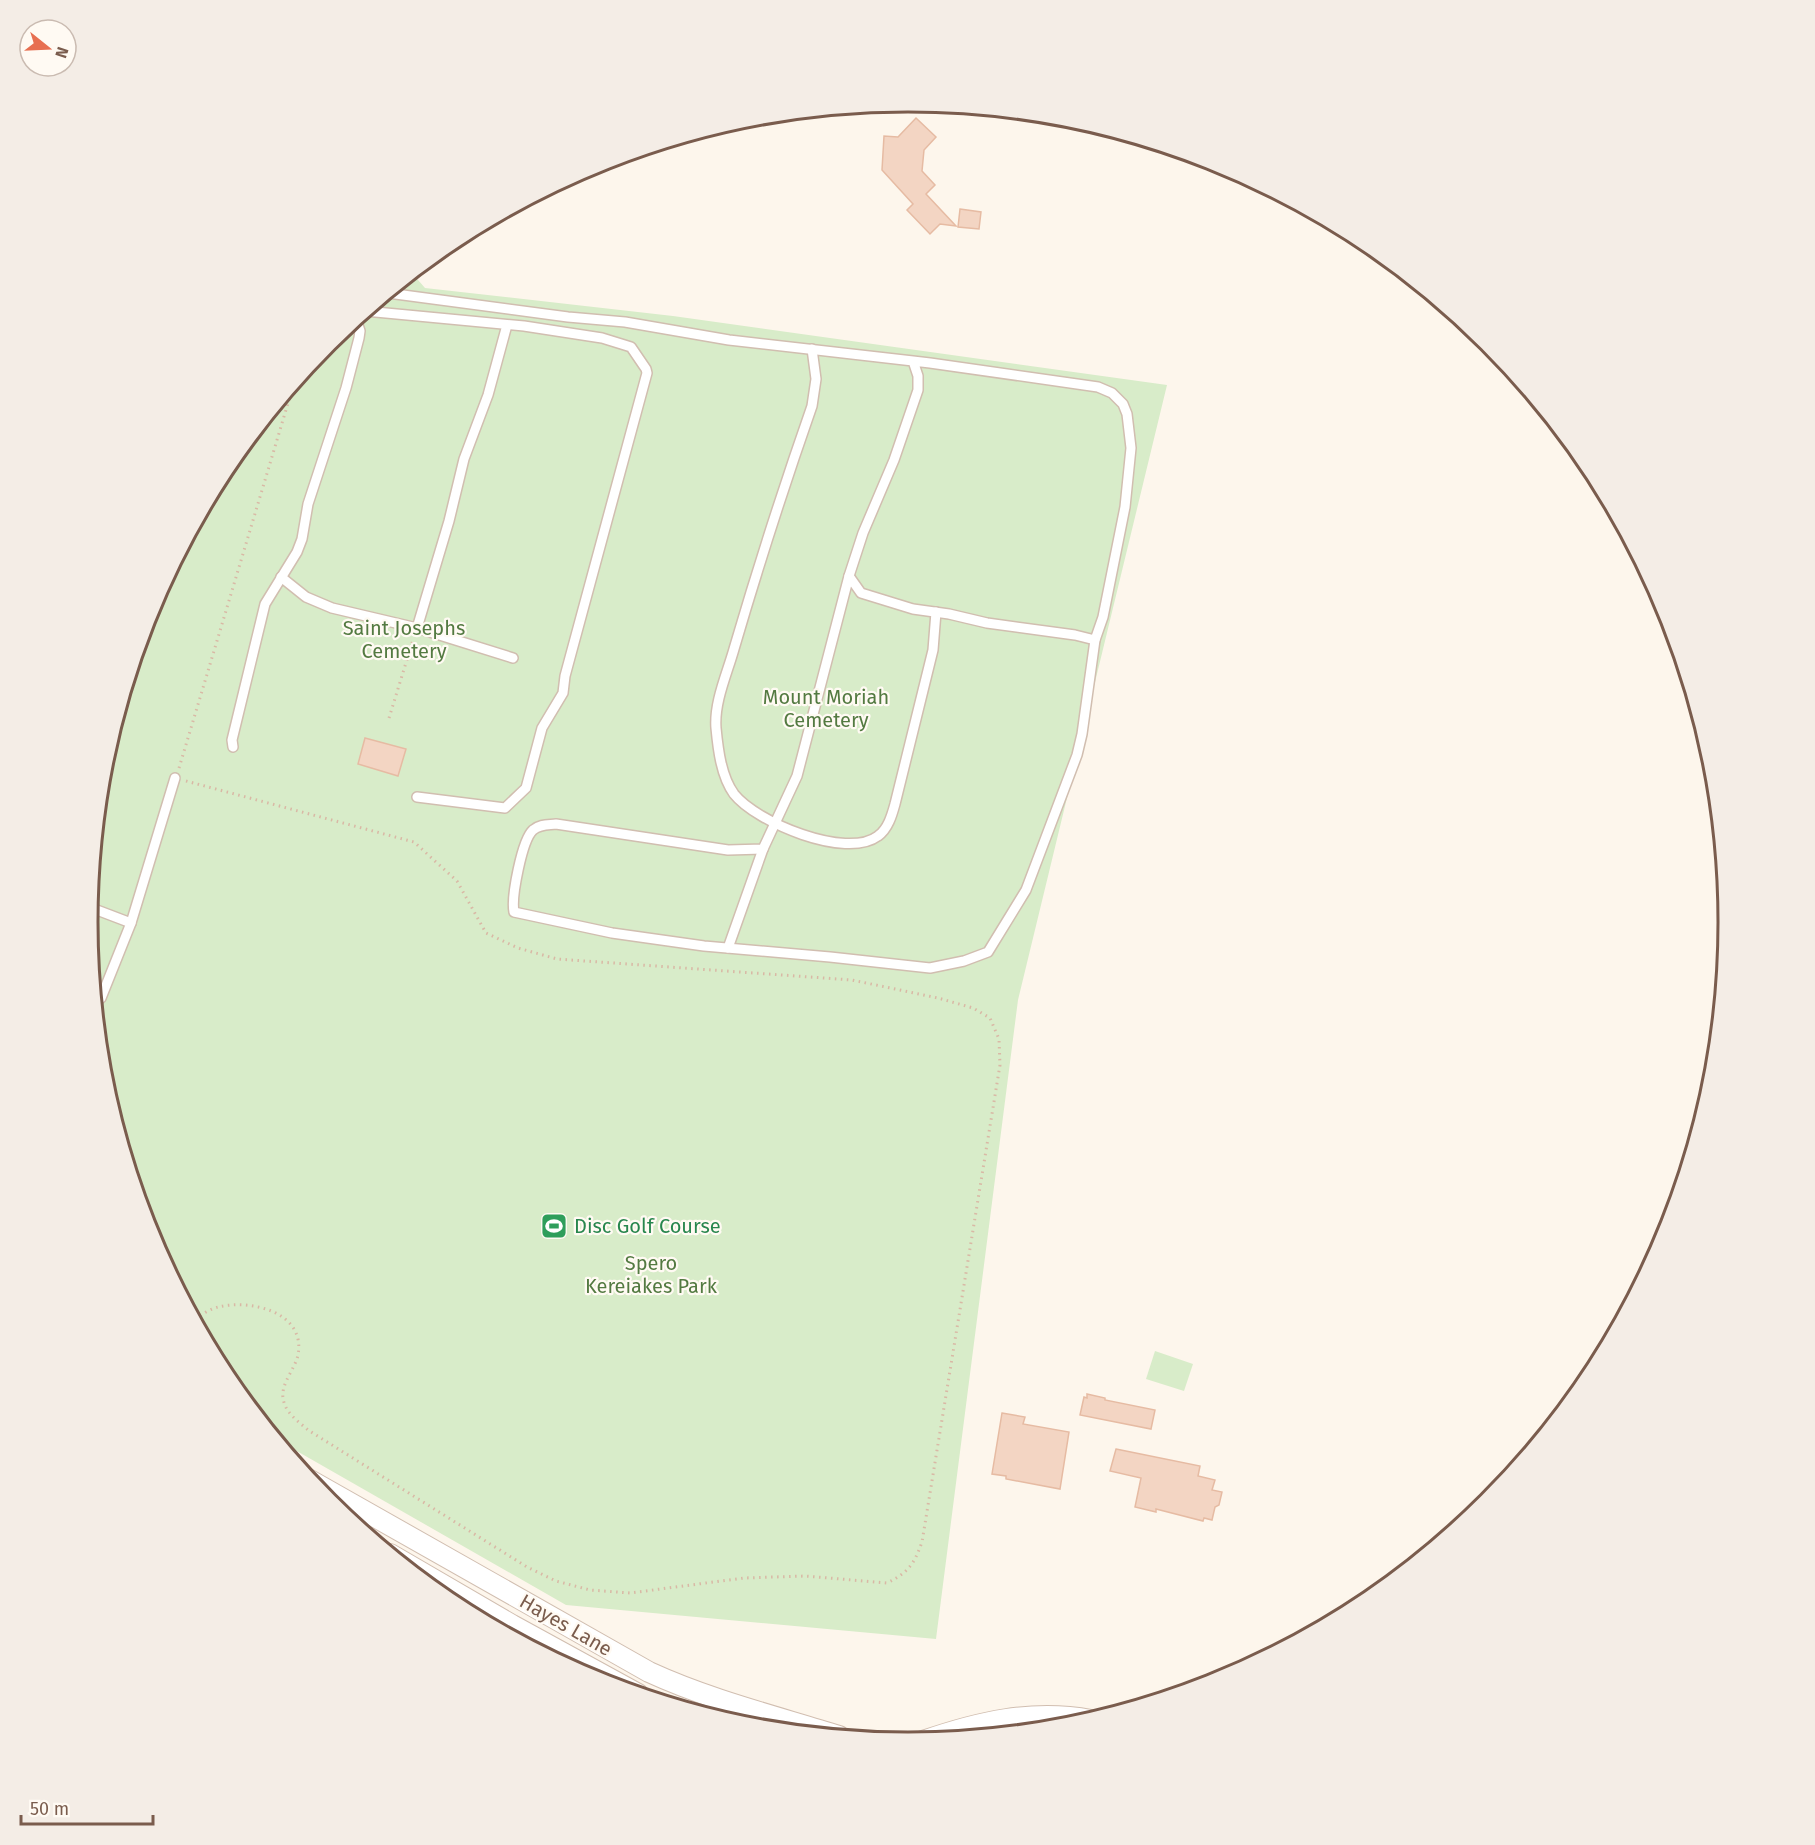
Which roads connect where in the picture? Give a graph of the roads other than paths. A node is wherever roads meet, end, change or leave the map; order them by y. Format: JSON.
{"nodes":[{"id":1,"x":397,"y":294,"type":"edge"},
{"id":2,"x":375,"y":312,"type":"edge"},
{"id":3,"x":507,"y":325,"type":"junction"},
{"id":4,"x":359,"y":327,"type":"edge"},
{"id":5,"x":812,"y":349,"type":"junction"},
{"id":6,"x":913,"y":361,"type":"junction"},
{"id":7,"x":849,"y":576,"type":"junction"},
{"id":8,"x":281,"y":577,"type":"junction"},
{"id":9,"x":936,"y":612,"type":"junction"},
{"id":10,"x":417,"y":628,"type":"junction"},
{"id":11,"x":1095,"y":640,"type":"junction"},
{"id":12,"x":513,"y":658,"type":"dead end"},
{"id":13,"x":233,"y":747,"type":"dead end"},
{"id":14,"x":176,"y":778,"type":"road end"},
{"id":15,"x":417,"y":796,"type":"dead end"},
{"id":16,"x":776,"y":824,"type":"junction"},
{"id":17,"x":763,"y":849,"type":"junction"},
{"id":18,"x":98,"y":911,"type":"edge"},
{"id":19,"x":131,"y":923,"type":"junction"},
{"id":20,"x":728,"y":948,"type":"junction"},
{"id":21,"x":101,"y":998,"type":"edge"},
{"id":22,"x":333,"y":1493,"type":"edge"},
{"id":23,"x":427,"y":1546,"type":"junction"},
{"id":24,"x":417,"y":1567,"type":"edge"},
{"id":25,"x":447,"y":1589,"type":"edge"},
{"id":26,"x":587,"y":1666,"type":"edge"},
{"id":27,"x":1064,"y":1717,"type":"edge"},
{"id":28,"x":806,"y":1726,"type":"edge"},
{"id":29,"x":954,"y":1731,"type":"edge"}],
"edges":[{"from":1,"to":5,"type":"lane"},
{"from":2,"to":3,"type":"lane"},
{"from":3,"to":10,"type":"lane"},
{"from":3,"to":15,"type":"lane"},
{"from":4,"to":8,"type":"lane"},
{"from":5,"to":6,"type":"lane"},
{"from":5,"to":16,"type":"lane"},
{"from":6,"to":7,"type":"lane"},
{"from":6,"to":11,"type":"lane"},
{"from":7,"to":9,"type":"lane"},
{"from":7,"to":16,"type":"lane"},
{"from":8,"to":10,"type":"lane"},
{"from":8,"to":13,"type":"lane"},
{"from":9,"to":11,"type":"lane"},
{"from":9,"to":16,"type":"lane"},
{"from":10,"to":12,"type":"lane"},
{"from":11,"to":20,"type":"lane"},
{"from":14,"to":19,"type":"lane"},
{"from":16,"to":17,"type":"lane"},
{"from":17,"to":20,"type":"lane"},
{"from":17,"to":20,"type":"lane"},
{"from":18,"to":19,"type":"lane"},
{"from":19,"to":21,"type":"lane"},
{"from":22,"to":23,"type":"street","name":"Hayes Lane"},
{"from":23,"to":24,"type":"street"},
{"from":23,"to":28,"type":"street","name":"Hayes Lane"},
{"from":25,"to":26,"type":"street","name":"Hayes Lane"},
{"from":27,"to":29,"type":"street"}]}
